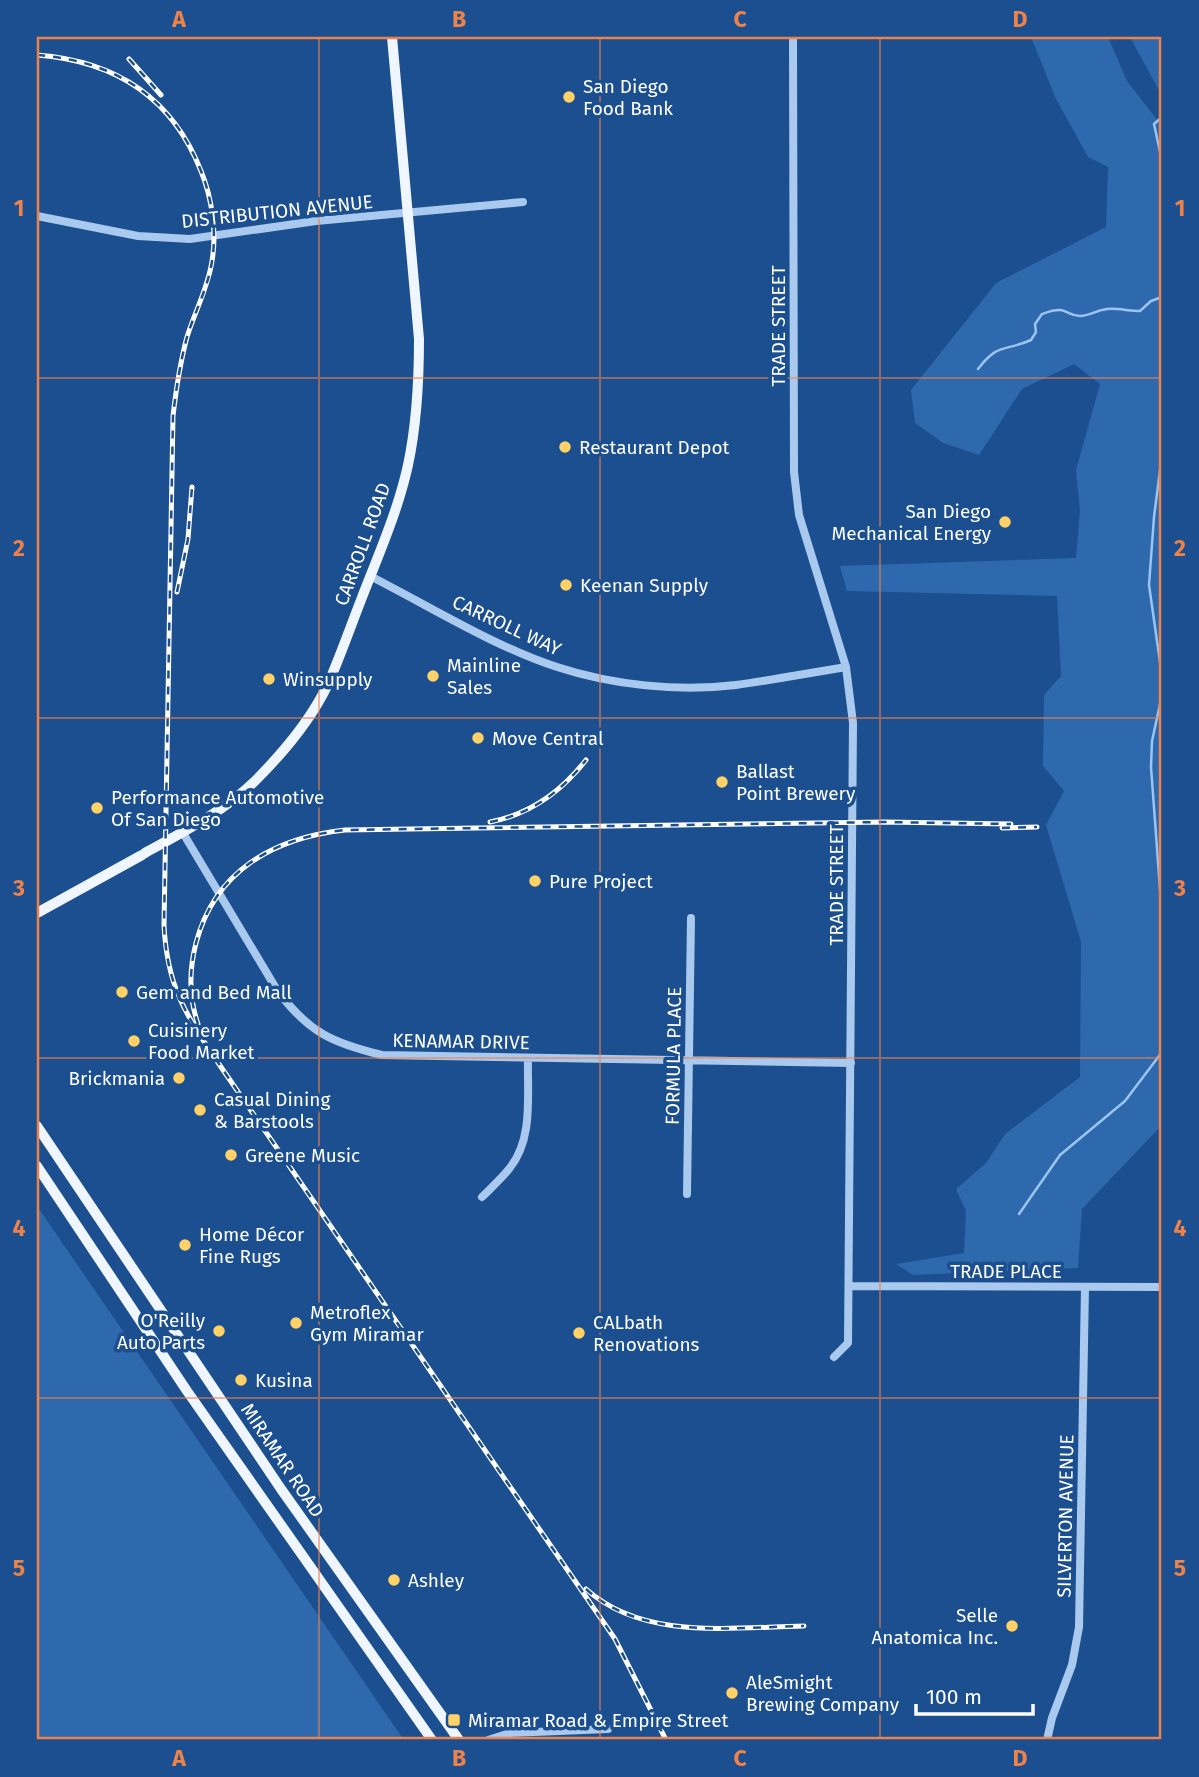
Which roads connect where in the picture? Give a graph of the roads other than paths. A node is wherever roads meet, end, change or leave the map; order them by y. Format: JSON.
{"nodes":[{"id":1,"x":392,"y":37,"type":"edge"},
{"id":2,"x":793,"y":37,"type":"edge"},
{"id":3,"x":523,"y":202,"type":"dead end"},
{"id":4,"x":408,"y":212,"type":"junction"},
{"id":5,"x":37,"y":216,"type":"edge"},
{"id":6,"x":370,"y":576,"type":"junction"},
{"id":7,"x":846,"y":667,"type":"junction"},
{"id":8,"x":183,"y":833,"type":"junction"},
{"id":9,"x":37,"y":913,"type":"edge"},
{"id":10,"x":691,"y":918,"type":"dead end"},
{"id":11,"x":528,"y":1058,"type":"junction"},
{"id":12,"x":687,"y":1059,"type":"junction"},
{"id":13,"x":851,"y":1063,"type":"junction"},
{"id":14,"x":37,"y":1126,"type":"edge"},
{"id":15,"x":37,"y":1166,"type":"edge"},
{"id":16,"x":687,"y":1194,"type":"dead end"},
{"id":17,"x":482,"y":1197,"type":"dead end"},
{"id":18,"x":849,"y":1286,"type":"junction"},
{"id":19,"x":1085,"y":1287,"type":"junction"},
{"id":20,"x":1162,"y":1287,"type":"edge"},
{"id":21,"x":834,"y":1357,"type":"dead end"},
{"id":22,"x":608,"y":1729,"type":"dead end"},
{"id":23,"x":432,"y":1740,"type":"edge"},
{"id":24,"x":459,"y":1740,"type":"edge"},
{"id":25,"x":488,"y":1740,"type":"edge"},
{"id":26,"x":1047,"y":1740,"type":"edge"}],
"edges":[{"from":1,"to":4,"type":"main road","name":"CARROLL ROAD"},
{"from":2,"to":7,"type":"street","name":"TRADE STREET"},
{"from":3,"to":4,"type":"street","name":"DISTRIBUTION AVENUE"},
{"from":4,"to":5,"type":"street","name":"DISTRIBUTION AVENUE"},
{"from":4,"to":6,"type":"main road","name":"CARROLL ROAD"},
{"from":6,"to":7,"type":"street","name":"CARROLL WAY"},
{"from":6,"to":8,"type":"main road","name":"CARROLL ROAD"},
{"from":7,"to":13,"type":"street","name":"TRADE STREET"},
{"from":8,"to":9,"type":"main road","name":"CARROLL ROAD"},
{"from":8,"to":11,"type":"street","name":"KENAMAR DRIVE"},
{"from":10,"to":12,"type":"street","name":"FORMULA PLACE"},
{"from":11,"to":12,"type":"street","name":"KENAMAR DRIVE"},
{"from":11,"to":17,"type":"street"},
{"from":12,"to":13,"type":"street","name":"KENAMAR DRIVE"},
{"from":12,"to":16,"type":"street","name":"FORMULA PLACE"},
{"from":13,"to":18,"type":"street","name":"TRADE STREET"},
{"from":14,"to":24,"type":"main road","name":"MIRAMAR ROAD"},
{"from":15,"to":23,"type":"main road","name":"MIRAMAR ROAD"},
{"from":18,"to":19,"type":"street","name":"TRADE PLACE"},
{"from":18,"to":21,"type":"street","name":"TRADE STREET"},
{"from":19,"to":20,"type":"street","name":"TRADE PLACE"},
{"from":19,"to":26,"type":"street","name":"SILVERTON AVENUE"},
{"from":22,"to":25,"type":"street"}]}
